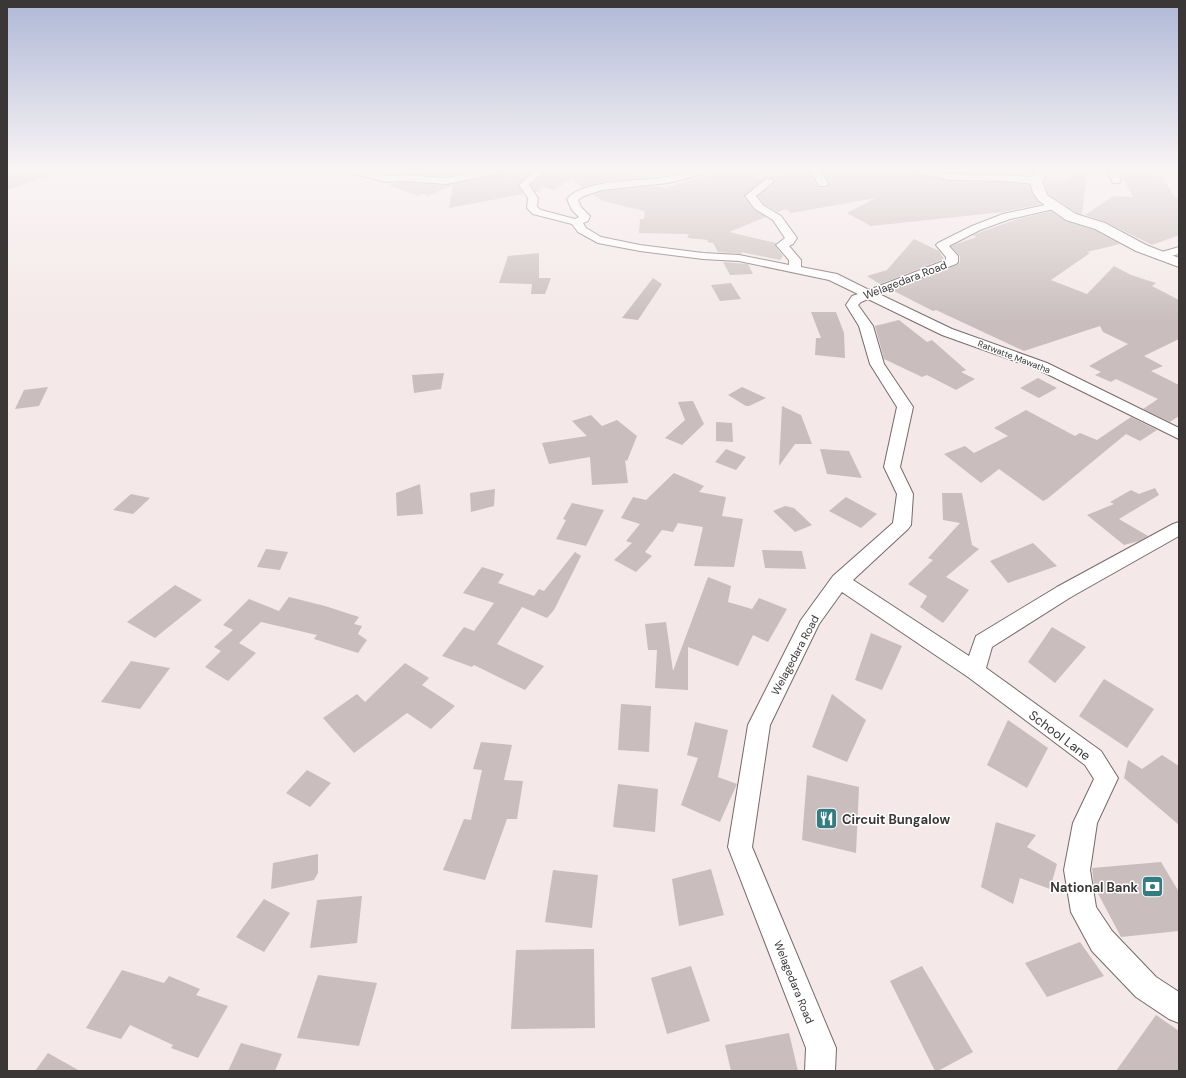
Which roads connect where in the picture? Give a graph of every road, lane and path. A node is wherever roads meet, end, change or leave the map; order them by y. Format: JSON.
{"nodes":[{"id":1,"x":779,"y":221,"type":"edge"},
{"id":2,"x":993,"y":221,"type":"edge"},
{"id":3,"x":1082,"y":221,"type":"edge"},
{"id":4,"x":576,"y":222,"type":"edge"},
{"id":5,"x":1179,"y":250,"type":"edge"},
{"id":6,"x":1159,"y":256,"type":"junction"},
{"id":7,"x":1179,"y":263,"type":"edge"},
{"id":8,"x":795,"y":269,"type":"junction"},
{"id":9,"x":870,"y":293,"type":"junction"},
{"id":10,"x":1179,"y":434,"type":"edge"},
{"id":11,"x":1179,"y":528,"type":"edge"},
{"id":12,"x":840,"y":581,"type":"junction"},
{"id":13,"x":975,"y":671,"type":"junction"},
{"id":14,"x":1179,"y":1009,"type":"edge"},
{"id":15,"x":820,"y":1071,"type":"edge"}],
"edges":[{"from":1,"to":8,"type":"street"},
{"from":2,"to":9,"type":"street","name":"Welagedara Road"},
{"from":3,"to":6,"type":"main road"},
{"from":4,"to":8,"type":"street","name":"Ratwatte Mawatha"},
{"from":5,"to":6,"type":"street"},
{"from":6,"to":7,"type":"main road"},
{"from":8,"to":9,"type":"street","name":"Ratwatte Mawatha"},
{"from":9,"to":10,"type":"street","name":"Ratwatte Mawatha"},
{"from":9,"to":12,"type":"street","name":"Welagedara Road"},
{"from":11,"to":13,"type":"street"},
{"from":12,"to":13,"type":"street","name":"School Lane"},
{"from":12,"to":15,"type":"street","name":"Welagedara Road"},
{"from":13,"to":14,"type":"street","name":"School Lane"}]}
